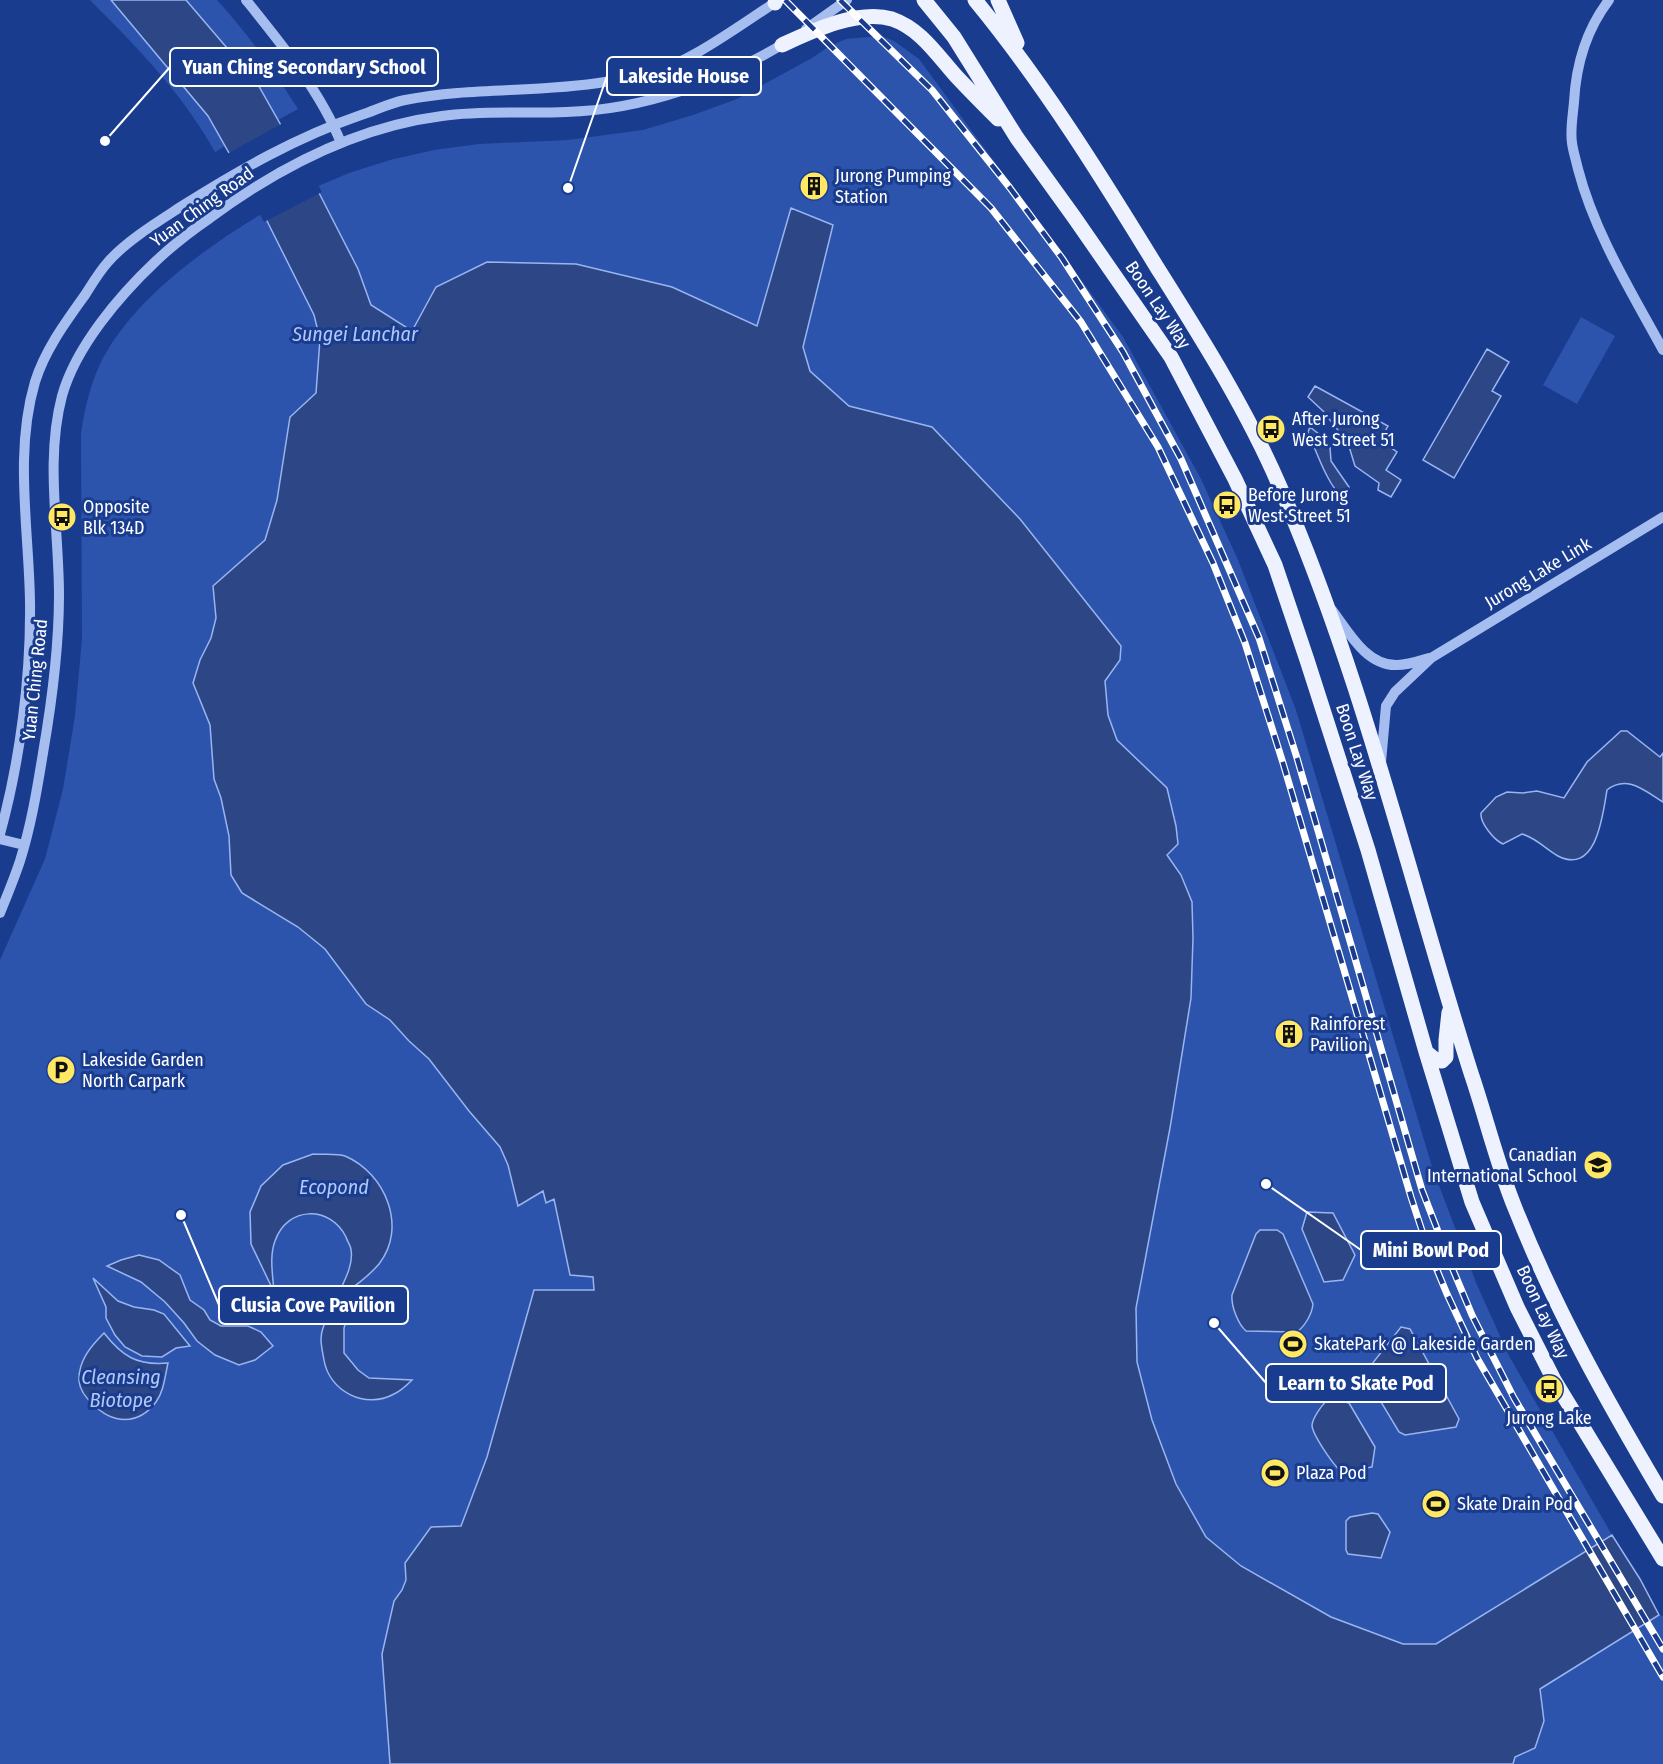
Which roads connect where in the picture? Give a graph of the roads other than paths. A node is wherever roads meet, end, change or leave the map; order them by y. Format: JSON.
{"nodes":[{"id":1,"x":246,"y":0,"type":"edge"},
{"id":2,"x":847,"y":0,"type":"edge"},
{"id":3,"x":924,"y":0,"type":"edge"},
{"id":4,"x":975,"y":0,"type":"edge"},
{"id":5,"x":998,"y":0,"type":"edge"},
{"id":6,"x":1609,"y":0,"type":"edge"},
{"id":7,"x":777,"y":1,"type":"edge"},
{"id":8,"x":782,"y":45,"type":"junction"},
{"id":9,"x":1037,"y":79,"type":"junction"},
{"id":10,"x":334,"y":124,"type":"junction"},
{"id":11,"x":1017,"y":138,"type":"junction"},
{"id":12,"x":341,"y":142,"type":"junction"},
{"id":13,"x":1663,"y":350,"type":"edge"},
{"id":14,"x":1663,"y":517,"type":"edge"},
{"id":15,"x":1324,"y":600,"type":"junction"},
{"id":16,"x":1431,"y":658,"type":"junction"},
{"id":17,"x":1381,"y":768,"type":"junction"},
{"id":18,"x":0,"y":836,"type":"edge"},
{"id":19,"x":24,"y":845,"type":"junction"},
{"id":20,"x":0,"y":913,"type":"edge"},
{"id":21,"x":1450,"y":1006,"type":"junction"},
{"id":22,"x":1426,"y":1052,"type":"junction"},
{"id":23,"x":1663,"y":1497,"type":"edge"},
{"id":24,"x":1663,"y":1559,"type":"edge"}],
"edges":[{"from":1,"to":10,"type":"street"},
{"from":2,"to":8,"type":"street","name":"Yuan Ching Road"},
{"from":3,"to":11,"type":"main road","name":"Boon Lay Way"},
{"from":4,"to":9,"type":"main road","name":"Boon Lay Way"},
{"from":5,"to":9,"type":"main road"},
{"from":6,"to":13,"type":"street"},
{"from":7,"to":10,"type":"street","name":"Yuan Ching Road"},
{"from":8,"to":11,"type":"main road"},
{"from":8,"to":12,"type":"street","name":"Yuan Ching Road"},
{"from":9,"to":15,"type":"main road","name":"Boon Lay Way"},
{"from":10,"to":12,"type":"street"},
{"from":10,"to":18,"type":"street","name":"Yuan Ching Road"},
{"from":11,"to":22,"type":"main road","name":"Boon Lay Way"},
{"from":12,"to":19,"type":"street","name":"Yuan Ching Road"},
{"from":14,"to":16,"type":"street","name":"Jurong Lake Link"},
{"from":15,"to":16,"type":"street","name":"Jurong Lake Link"},
{"from":15,"to":17,"type":"main road","name":"Boon Lay Way"},
{"from":16,"to":17,"type":"street","name":"Jurong Lake Link"},
{"from":17,"to":21,"type":"main road","name":"Boon Lay Way"},
{"from":18,"to":19,"type":"street"},
{"from":19,"to":20,"type":"street","name":"Yuan Ching Road"},
{"from":21,"to":22,"type":"main road"},
{"from":21,"to":23,"type":"main road","name":"Boon Lay Way"},
{"from":22,"to":24,"type":"main road","name":"Boon Lay Way"}]}
